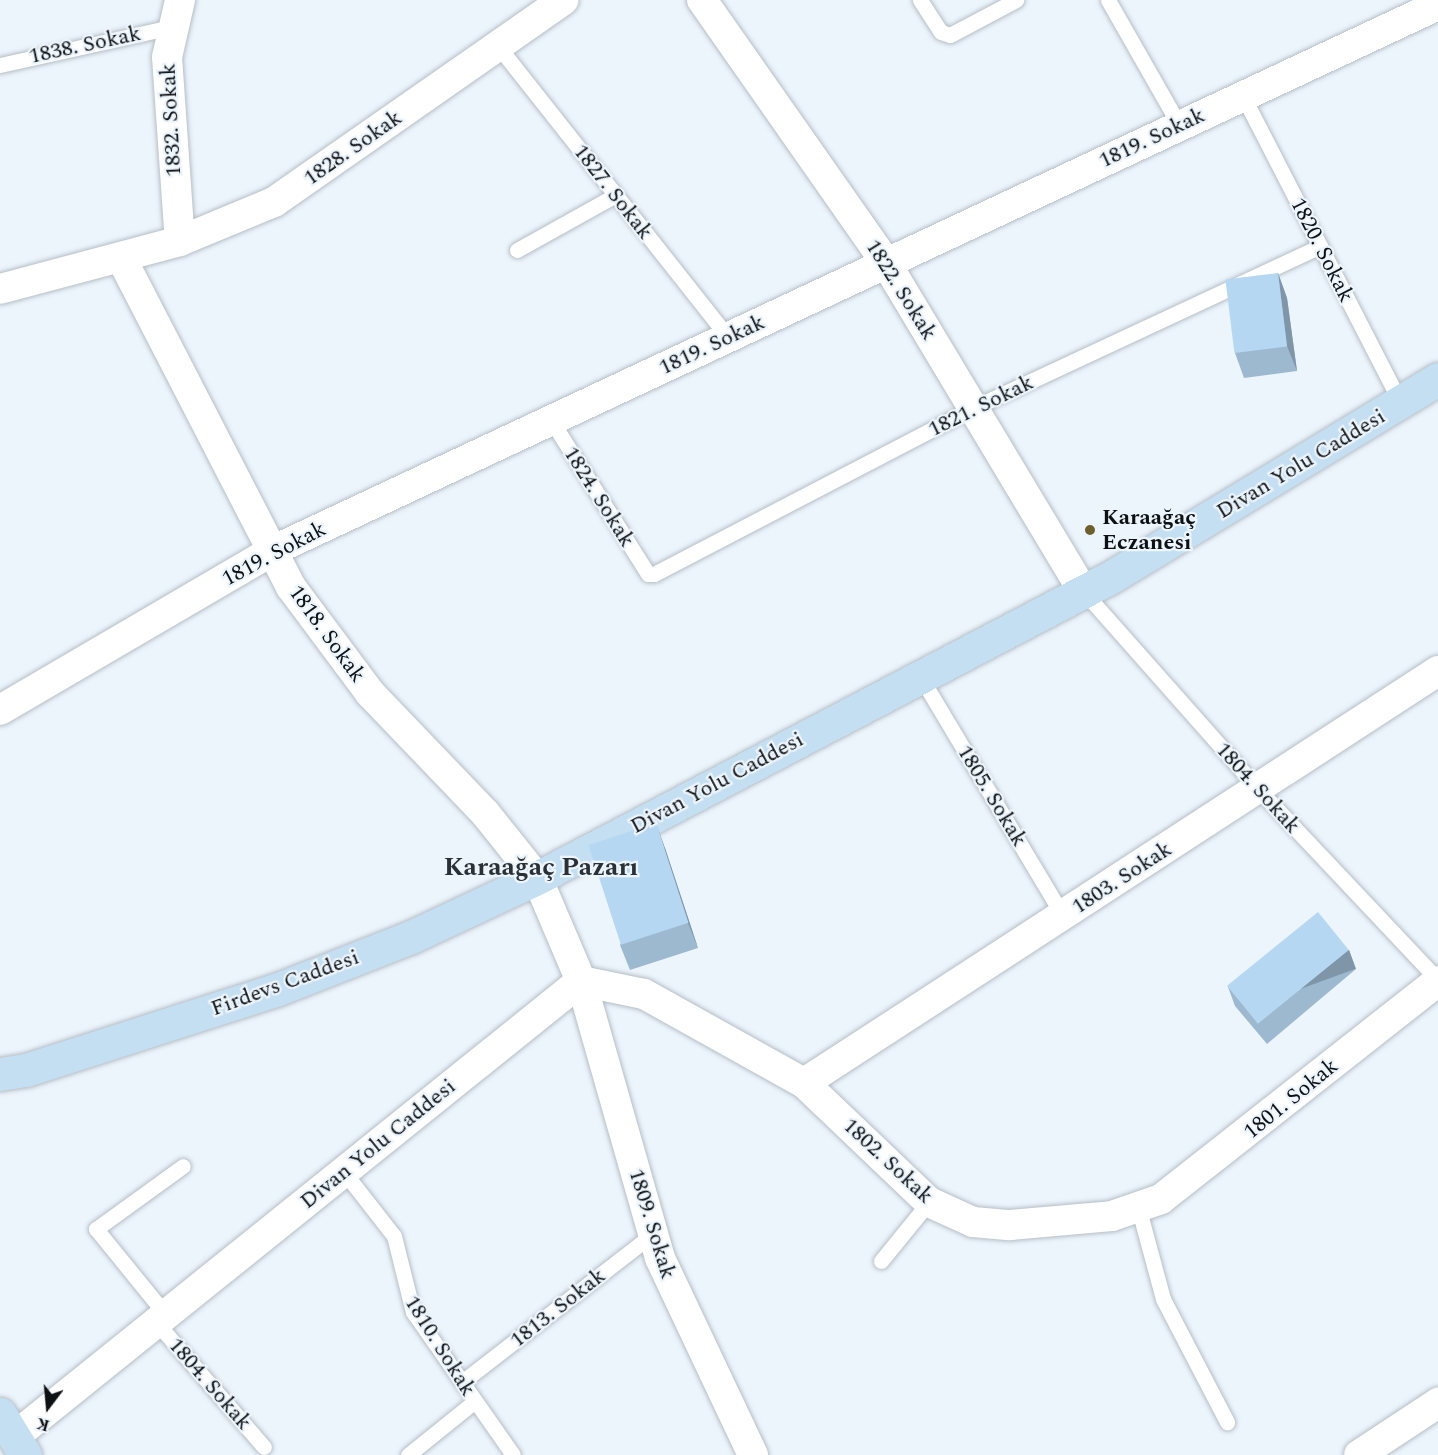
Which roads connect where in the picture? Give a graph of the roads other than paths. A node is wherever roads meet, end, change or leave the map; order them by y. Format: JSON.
{"nodes":[{"id":1,"x":564,"y":0,"type":"edge"},
{"id":2,"x":702,"y":0,"type":"edge"},
{"id":3,"x":920,"y":0,"type":"edge"},
{"id":4,"x":1016,"y":0,"type":"edge"},
{"id":5,"x":1107,"y":0,"type":"edge"},
{"id":6,"x":1438,"y":5,"type":"edge"},
{"id":7,"x":175,"y":14,"type":"edge"},
{"id":8,"x":498,"y":46,"type":"junction"},
{"id":9,"x":0,"y":65,"type":"edge"},
{"id":10,"x":1243,"y":96,"type":"junction"},
{"id":11,"x":1180,"y":126,"type":"junction"},
{"id":12,"x":616,"y":195,"type":"junction"},
{"id":13,"x":180,"y":242,"type":"junction"},
{"id":14,"x":1320,"y":246,"type":"junction"},
{"id":15,"x":517,"y":250,"type":"dead end"},
{"id":16,"x":121,"y":257,"type":"junction"},
{"id":17,"x":886,"y":263,"type":"junction"},
{"id":18,"x":0,"y":289,"type":"edge"},
{"id":19,"x":728,"y":337,"type":"junction"},
{"id":20,"x":1438,"y":379,"type":"edge"},
{"id":21,"x":1401,"y":404,"type":"junction"},
{"id":22,"x":973,"y":408,"type":"junction"},
{"id":23,"x":551,"y":420,"type":"junction"},
{"id":24,"x":272,"y":551,"type":"junction"},
{"id":25,"x":648,"y":574,"type":"joint"},
{"id":26,"x":1083,"y":591,"type":"junction"},
{"id":27,"x":1438,"y":671,"type":"edge"},
{"id":28,"x":920,"y":676,"type":"junction"},
{"id":29,"x":0,"y":710,"type":"edge"},
{"id":30,"x":1259,"y":790,"type":"junction"},
{"id":31,"x":537,"y":878,"type":"junction"},
{"id":32,"x":1064,"y":916,"type":"junction"},
{"id":33,"x":1438,"y":980,"type":"edge"},
{"id":34,"x":581,"y":981,"type":"junction"},
{"id":35,"x":9,"y":1076,"type":"edge"},
{"id":36,"x":804,"y":1083,"type":"junction"},
{"id":37,"x":183,"y":1166,"type":"dead end"},
{"id":38,"x":344,"y":1172,"type":"junction"},
{"id":39,"x":929,"y":1202,"type":"junction"},
{"id":40,"x":1139,"y":1210,"type":"junction"},
{"id":41,"x":653,"y":1234,"type":"junction"},
{"id":42,"x":881,"y":1261,"type":"dead end"},
{"id":43,"x":161,"y":1318,"type":"junction"},
{"id":44,"x":462,"y":1382,"type":"junction"},
{"id":45,"x":475,"y":1401,"type":"junction"},
{"id":46,"x":1438,"y":1403,"type":"edge"},
{"id":47,"x":1227,"y":1422,"type":"dead end"},
{"id":48,"x":16,"y":1443,"type":"edge"},
{"id":49,"x":264,"y":1447,"type":"dead end"},
{"id":50,"x":408,"y":1455,"type":"edge"},
{"id":51,"x":513,"y":1455,"type":"edge"},
{"id":52,"x":753,"y":1455,"type":"edge"},
{"id":53,"x":1359,"y":1455,"type":"edge"}],
"edges":[{"from":1,"to":8,"type":"street","name":"1828. Sokak"},
{"from":2,"to":17,"type":"street","name":"1822. Sokak"},
{"from":3,"to":4,"type":"lane"},
{"from":5,"to":11,"type":"lane"},
{"from":6,"to":10,"type":"street","name":"1819. Sokak"},
{"from":7,"to":9,"type":"lane","name":"1838. Sokak"},
{"from":7,"to":13,"type":"street","name":"1832. Sokak"},
{"from":8,"to":12,"type":"lane","name":"1827. Sokak"},
{"from":8,"to":13,"type":"street","name":"1828. Sokak"},
{"from":10,"to":11,"type":"street","name":"1819. Sokak"},
{"from":10,"to":14,"type":"lane","name":"1820. Sokak"},
{"from":11,"to":17,"type":"street","name":"1819. Sokak"},
{"from":12,"to":15,"type":"lane"},
{"from":12,"to":19,"type":"lane","name":"1827. Sokak"},
{"from":13,"to":16,"type":"street","name":"1828. Sokak"},
{"from":14,"to":21,"type":"lane","name":"1820. Sokak"},
{"from":14,"to":22,"type":"lane","name":"1821. Sokak"},
{"from":16,"to":18,"type":"street","name":"1828. Sokak"},
{"from":16,"to":24,"type":"street","name":"1818. Sokak"},
{"from":17,"to":19,"type":"street","name":"1819. Sokak"},
{"from":17,"to":22,"type":"street","name":"1822. Sokak"},
{"from":19,"to":23,"type":"street","name":"1819. Sokak"},
{"from":20,"to":21,"type":"street","name":"Divan Yolu Caddesi"},
{"from":21,"to":26,"type":"street","name":"Divan Yolu Caddesi"},
{"from":22,"to":25,"type":"lane","name":"1821. Sokak"},
{"from":22,"to":26,"type":"street","name":"1822. Sokak"},
{"from":23,"to":24,"type":"street","name":"1819. Sokak"},
{"from":23,"to":25,"type":"lane","name":"1824. Sokak"},
{"from":24,"to":29,"type":"street","name":"1819. Sokak"},
{"from":24,"to":31,"type":"street","name":"1818. Sokak"},
{"from":26,"to":28,"type":"street","name":"Divan Yolu Caddesi"},
{"from":26,"to":30,"type":"lane","name":"1804. Sokak"},
{"from":27,"to":30,"type":"street","name":"1803. Sokak"},
{"from":28,"to":31,"type":"street","name":"Divan Yolu Caddesi"},
{"from":28,"to":32,"type":"lane","name":"1805. Sokak"},
{"from":30,"to":32,"type":"street","name":"1803. Sokak"},
{"from":30,"to":33,"type":"lane","name":"1804. Sokak"},
{"from":31,"to":34,"type":"street"},
{"from":31,"to":35,"type":"street","name":"Firdevs Caddesi"},
{"from":32,"to":36,"type":"street","name":"1803. Sokak"},
{"from":33,"to":40,"type":"street","name":"1801. Sokak"},
{"from":34,"to":36,"type":"street","name":"1802. Sokak"},
{"from":34,"to":38,"type":"street","name":"Divan Yolu Caddesi"},
{"from":34,"to":41,"type":"street","name":"1809. Sokak"},
{"from":36,"to":39,"type":"street","name":"1802. Sokak"},
{"from":37,"to":43,"type":"lane","name":"1804. Sokak"},
{"from":38,"to":43,"type":"street","name":"Divan Yolu Caddesi"},
{"from":38,"to":44,"type":"lane","name":"1810. Sokak"},
{"from":39,"to":40,"type":"street","name":"1802. Sokak"},
{"from":39,"to":42,"type":"lane"},
{"from":40,"to":47,"type":"lane"},
{"from":41,"to":44,"type":"lane","name":"1813. Sokak"},
{"from":41,"to":52,"type":"street","name":"1809. Sokak"},
{"from":43,"to":48,"type":"street","name":"Divan Yolu Caddesi"},
{"from":43,"to":49,"type":"lane","name":"1804. Sokak"},
{"from":44,"to":45,"type":"lane","name":"1810. Sokak"},
{"from":45,"to":50,"type":"lane"},
{"from":45,"to":51,"type":"lane","name":"1810. Sokak"},
{"from":46,"to":53,"type":"street"}]}
